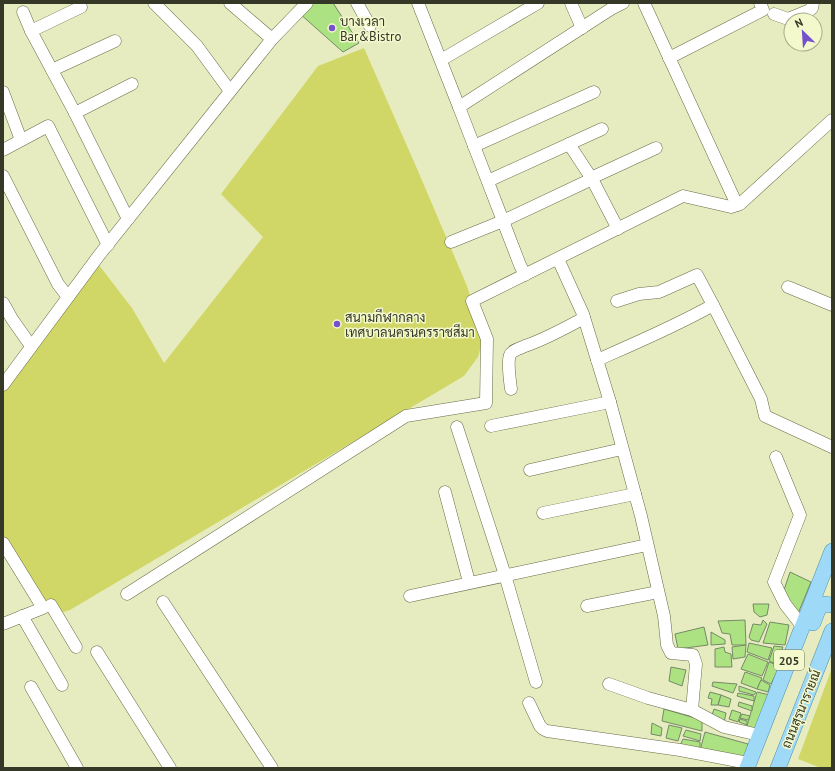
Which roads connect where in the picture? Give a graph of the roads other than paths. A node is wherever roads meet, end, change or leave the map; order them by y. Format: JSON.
{"nodes":[{"id":1,"x":154,"y":3,"type":"edge"},
{"id":2,"x":230,"y":3,"type":"edge"},
{"id":3,"x":307,"y":3,"type":"edge"},
{"id":4,"x":357,"y":3,"type":"edge"},
{"id":5,"x":418,"y":3,"type":"edge"},
{"id":6,"x":538,"y":3,"type":"edge"},
{"id":7,"x":571,"y":3,"type":"edge"},
{"id":8,"x":623,"y":3,"type":"edge"},
{"id":9,"x":644,"y":3,"type":"edge"},
{"id":10,"x":760,"y":3,"type":"edge"},
{"id":11,"x":813,"y":3,"type":"edge"},
{"id":12,"x":81,"y":7,"type":"dead end"},
{"id":13,"x":23,"y":12,"type":"dead end"},
{"id":14,"x":774,"y":14,"type":"dead end"},
{"id":15,"x":370,"y":26,"type":"dead end"},
{"id":16,"x":582,"y":28,"type":"junction"},
{"id":17,"x":31,"y":31,"type":"junction"},
{"id":18,"x":272,"y":39,"type":"junction"},
{"id":19,"x":115,"y":41,"type":"dead end"},
{"id":20,"x":669,"y":58,"type":"junction"},
{"id":21,"x":440,"y":60,"type":"junction"},
{"id":22,"x":52,"y":70,"type":"junction"},
{"id":23,"x":132,"y":84,"type":"dead end"},
{"id":24,"x":230,"y":91,"type":"junction"},
{"id":25,"x":3,"y":92,"type":"edge"},
{"id":26,"x":594,"y":92,"type":"dead end"},
{"id":27,"x":459,"y":107,"type":"junction"},
{"id":28,"x":75,"y":113,"type":"junction"},
{"id":29,"x":832,"y":120,"type":"edge"},
{"id":30,"x":602,"y":129,"type":"dead end"},
{"id":31,"x":21,"y":140,"type":"junction"},
{"id":32,"x":569,"y":144,"type":"junction"},
{"id":33,"x":474,"y":146,"type":"junction"},
{"id":34,"x":656,"y":148,"type":"dead end"},
{"id":35,"x":3,"y":150,"type":"edge"},
{"id":36,"x":3,"y":176,"type":"edge"},
{"id":37,"x":591,"y":179,"type":"junction"},
{"id":38,"x":488,"y":181,"type":"junction"},
{"id":39,"x":737,"y":205,"type":"junction"},
{"id":40,"x":128,"y":219,"type":"junction"},
{"id":41,"x":503,"y":221,"type":"junction"},
{"id":42,"x":618,"y":228,"type":"junction"},
{"id":43,"x":451,"y":242,"type":"dead end"},
{"id":44,"x":108,"y":245,"type":"junction"},
{"id":45,"x":558,"y":259,"type":"junction"},
{"id":46,"x":525,"y":275,"type":"junction"},
{"id":47,"x":788,"y":287,"type":"dead end"},
{"id":48,"x":68,"y":297,"type":"junction"},
{"id":49,"x":617,"y":301,"type":"dead end"},
{"id":50,"x":3,"y":303,"type":"edge"},
{"id":51,"x":713,"y":305,"type":"junction"},
{"id":52,"x":832,"y":305,"type":"edge"},
{"id":53,"x":584,"y":318,"type":"junction"},
{"id":54,"x":31,"y":346,"type":"junction"},
{"id":55,"x":597,"y":360,"type":"junction"},
{"id":56,"x":3,"y":386,"type":"edge"},
{"id":57,"x":511,"y":389,"type":"dead end"},
{"id":58,"x":610,"y":402,"type":"junction"},
{"id":59,"x":491,"y":426,"type":"dead end"},
{"id":60,"x":457,"y":427,"type":"dead end"},
{"id":61,"x":832,"y":447,"type":"edge"},
{"id":62,"x":622,"y":449,"type":"junction"},
{"id":63,"x":776,"y":457,"type":"dead end"},
{"id":64,"x":530,"y":470,"type":"dead end"},
{"id":65,"x":445,"y":492,"type":"dead end"},
{"id":66,"x":635,"y":494,"type":"junction"},
{"id":67,"x":543,"y":514,"type":"dead end"},
{"id":68,"x":3,"y":543,"type":"edge"},
{"id":69,"x":648,"y":545,"type":"junction"},
{"id":70,"x":832,"y":551,"type":"edge"},
{"id":71,"x":832,"y":558,"type":"edge"},
{"id":72,"x":505,"y":576,"type":"junction"},
{"id":73,"x":832,"y":580,"type":"edge"},
{"id":74,"x":469,"y":582,"type":"junction"},
{"id":75,"x":658,"y":592,"type":"junction"},
{"id":76,"x":126,"y":594,"type":"dead end"},
{"id":77,"x":410,"y":596,"type":"dead end"},
{"id":78,"x":163,"y":602,"type":"dead end"},
{"id":79,"x":51,"y":605,"type":"dead end"},
{"id":80,"x":832,"y":605,"type":"edge"},
{"id":81,"x":587,"y":606,"type":"dead end"},
{"id":82,"x":22,"y":616,"type":"junction"},
{"id":83,"x":832,"y":622,"type":"edge"},
{"id":84,"x":3,"y":624,"type":"edge"},
{"id":85,"x":802,"y":626,"type":"junction"},
{"id":86,"x":832,"y":631,"type":"edge"},
{"id":87,"x":76,"y":647,"type":"dead end"},
{"id":88,"x":794,"y":647,"type":"junction"},
{"id":89,"x":825,"y":649,"type":"junction"},
{"id":90,"x":97,"y":652,"type":"dead end"},
{"id":91,"x":536,"y":682,"type":"dead end"},
{"id":92,"x":609,"y":684,"type":"dead end"},
{"id":93,"x":62,"y":685,"type":"dead end"},
{"id":94,"x":31,"y":687,"type":"dead end"},
{"id":95,"x":529,"y":703,"type":"dead end"},
{"id":96,"x":692,"y":710,"type":"junction"},
{"id":97,"x":760,"y":735,"type":"junction"},
{"id":98,"x":748,"y":766,"type":"edge"},
{"id":99,"x":77,"y":768,"type":"edge"},
{"id":100,"x":170,"y":768,"type":"edge"},
{"id":101,"x":272,"y":768,"type":"edge"},
{"id":102,"x":778,"y":768,"type":"edge"}],
"edges":[{"from":1,"to":24,"type":"street"},
{"from":2,"to":18,"type":"street"},
{"from":3,"to":18,"type":"street"},
{"from":4,"to":15,"type":"street"},
{"from":5,"to":21,"type":"street"},
{"from":6,"to":21,"type":"street"},
{"from":7,"to":16,"type":"street"},
{"from":8,"to":16,"type":"street"},
{"from":9,"to":20,"type":"street"},
{"from":10,"to":20,"type":"street"},
{"from":11,"to":14,"type":"street"},
{"from":12,"to":17,"type":"street"},
{"from":13,"to":17,"type":"street"},
{"from":16,"to":27,"type":"street"},
{"from":17,"to":22,"type":"street"},
{"from":18,"to":24,"type":"street"},
{"from":19,"to":22,"type":"street"},
{"from":20,"to":39,"type":"street"},
{"from":21,"to":27,"type":"street"},
{"from":22,"to":28,"type":"street"},
{"from":23,"to":28,"type":"street"},
{"from":24,"to":40,"type":"street"},
{"from":25,"to":31,"type":"street"},
{"from":26,"to":33,"type":"street"},
{"from":27,"to":33,"type":"street"},
{"from":28,"to":40,"type":"street"},
{"from":29,"to":39,"type":"street"},
{"from":30,"to":32,"type":"street"},
{"from":31,"to":35,"type":"street"},
{"from":31,"to":44,"type":"street"},
{"from":32,"to":37,"type":"street"},
{"from":32,"to":38,"type":"street"},
{"from":33,"to":38,"type":"street"},
{"from":34,"to":37,"type":"street"},
{"from":36,"to":48,"type":"street"},
{"from":37,"to":41,"type":"street"},
{"from":37,"to":42,"type":"street"},
{"from":38,"to":41,"type":"street"},
{"from":39,"to":42,"type":"street"},
{"from":40,"to":44,"type":"street"},
{"from":41,"to":43,"type":"street"},
{"from":41,"to":46,"type":"street"},
{"from":42,"to":45,"type":"street"},
{"from":44,"to":48,"type":"street"},
{"from":45,"to":46,"type":"street"},
{"from":45,"to":53,"type":"street"},
{"from":46,"to":76,"type":"street"},
{"from":47,"to":52,"type":"street"},
{"from":48,"to":54,"type":"street"},
{"from":49,"to":51,"type":"street"},
{"from":50,"to":54,"type":"street"},
{"from":51,"to":55,"type":"street"},
{"from":51,"to":61,"type":"street"},
{"from":53,"to":55,"type":"street"},
{"from":53,"to":57,"type":"street"},
{"from":54,"to":56,"type":"street"},
{"from":55,"to":58,"type":"street"},
{"from":58,"to":59,"type":"street"},
{"from":58,"to":62,"type":"street"},
{"from":60,"to":72,"type":"street"},
{"from":62,"to":64,"type":"street"},
{"from":62,"to":66,"type":"street"},
{"from":63,"to":85,"type":"street"},
{"from":65,"to":74,"type":"street"},
{"from":66,"to":67,"type":"street"},
{"from":66,"to":69,"type":"street"},
{"from":68,"to":82,"type":"street"},
{"from":69,"to":72,"type":"street"},
{"from":69,"to":75,"type":"street"},
{"from":70,"to":85,"type":"main road","number":"205"},
{"from":71,"to":73,"type":"main road"},
{"from":72,"to":74,"type":"street"},
{"from":72,"to":91,"type":"street"},
{"from":74,"to":77,"type":"street"},
{"from":75,"to":81,"type":"street"},
{"from":75,"to":96,"type":"street"},
{"from":78,"to":101,"type":"street"},
{"from":79,"to":87,"type":"street"},
{"from":80,"to":88,"type":"main road"},
{"from":82,"to":84,"type":"street"},
{"from":82,"to":93,"type":"street"},
{"from":83,"to":89,"type":"main road","name":"ถนนสุรนารายณ์"},
{"from":85,"to":88,"type":"main road","number":"205"},
{"from":86,"to":89,"type":"main road","name":"ถนนสุรนารายณ์","number":"205"},
{"from":88,"to":97,"type":"main road","number":"205"},
{"from":89,"to":102,"type":"main road","name":"ถนนสุรนารายณ์","number":"205"},
{"from":90,"to":100,"type":"street"},
{"from":92,"to":96,"type":"street"},
{"from":94,"to":99,"type":"street"},
{"from":95,"to":98,"type":"street"},
{"from":96,"to":97,"type":"street"},
{"from":97,"to":98,"type":"main road","number":"205"}]}
